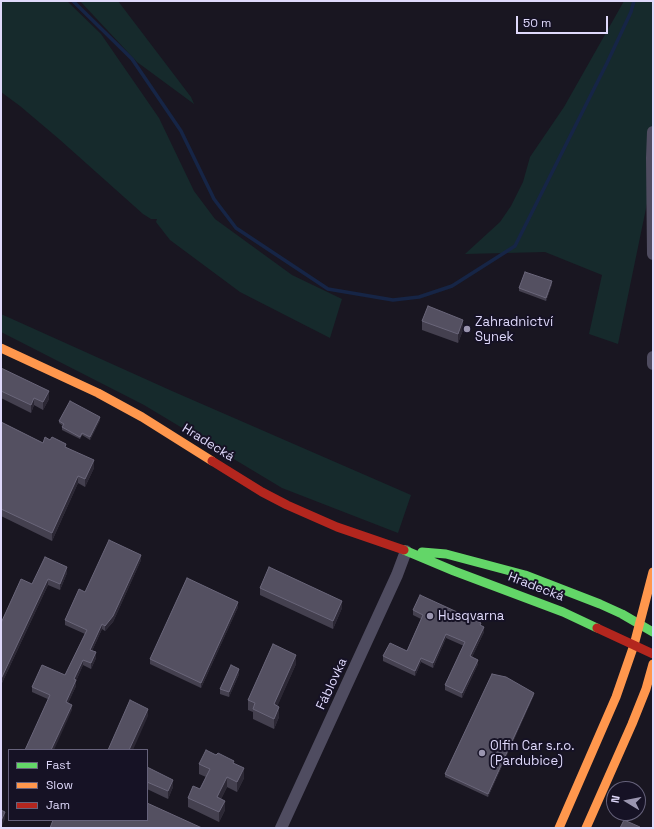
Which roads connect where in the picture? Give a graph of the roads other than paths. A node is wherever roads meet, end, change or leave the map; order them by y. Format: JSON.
{"nodes":[{"id":1,"x":653,"y":132,"type":"edge"},
{"id":2,"x":653,"y":254,"type":"edge"},
{"id":3,"x":1,"y":348,"type":"edge"},
{"id":4,"x":653,"y":357,"type":"edge"},
{"id":5,"x":653,"y":364,"type":"edge"},
{"id":6,"x":406,"y":551,"type":"junction"},
{"id":7,"x":653,"y":572,"type":"edge"},
{"id":8,"x":640,"y":624,"type":"junction"},
{"id":9,"x":653,"y":632,"type":"edge"},
{"id":10,"x":634,"y":645,"type":"junction"},
{"id":11,"x":653,"y":654,"type":"edge"},
{"id":12,"x":653,"y":664,"type":"edge"},
{"id":13,"x":652,"y":702,"type":"dead end"},
{"id":14,"x":632,"y":724,"type":"junction"},
{"id":15,"x":282,"y":828,"type":"edge"},
{"id":16,"x":559,"y":828,"type":"edge"},
{"id":17,"x":586,"y":828,"type":"edge"}],
"edges":[{"from":1,"to":2,"type":"street"},
{"from":3,"to":6,"type":"main road","name":"Hradecká"},
{"from":4,"to":5,"type":"street"},
{"from":6,"to":8,"type":"main road","name":"Hradecká"},
{"from":6,"to":10,"type":"main road","name":"Hradecká"},
{"from":6,"to":15,"type":"street","name":"Fáblovka"},
{"from":7,"to":8,"type":"main road"},
{"from":8,"to":9,"type":"main road","name":"Hradecká"},
{"from":8,"to":10,"type":"main road"},
{"from":10,"to":11,"type":"main road","name":"Hradecká"},
{"from":10,"to":16,"type":"main road"},
{"from":12,"to":14,"type":"main road"},
{"from":13,"to":14,"type":"main road"},
{"from":14,"to":17,"type":"main road"}]}
